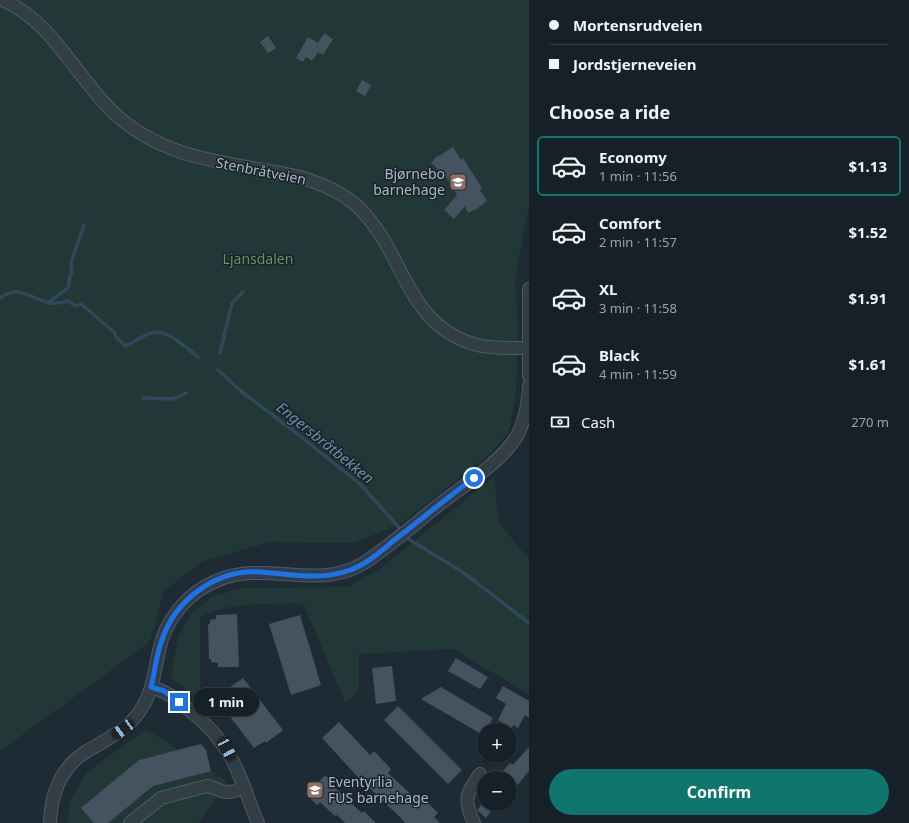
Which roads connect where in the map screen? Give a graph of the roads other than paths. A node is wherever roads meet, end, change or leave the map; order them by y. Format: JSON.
{"nodes":[{"id":1,"x":3,"y":0,"type":"edge"},
{"id":2,"x":529,"y":289,"type":"edge"},
{"id":3,"x":529,"y":348,"type":"edge"},
{"id":4,"x":529,"y":376,"type":"edge"},
{"id":5,"x":529,"y":386,"type":"edge"},
{"id":6,"x":151,"y":687,"type":"junction"},
{"id":7,"x":477,"y":778,"type":"edge"},
{"id":8,"x":244,"y":786,"type":"junction"},
{"id":9,"x":50,"y":823,"type":"edge"},
{"id":10,"x":130,"y":823,"type":"edge"},
{"id":11,"x":258,"y":823,"type":"edge"},
{"id":12,"x":474,"y":823,"type":"edge"}],
"edges":[{"from":1,"to":3,"type":"street","name":"Stenbråtveien"},
{"from":2,"to":3,"type":"street"},
{"from":3,"to":4,"type":"street"},
{"from":5,"to":6,"type":"street"},
{"from":6,"to":8,"type":"street"},
{"from":6,"to":9,"type":"street"},
{"from":7,"to":12,"type":"street"},
{"from":8,"to":10,"type":"street"},
{"from":8,"to":11,"type":"street"}]}
